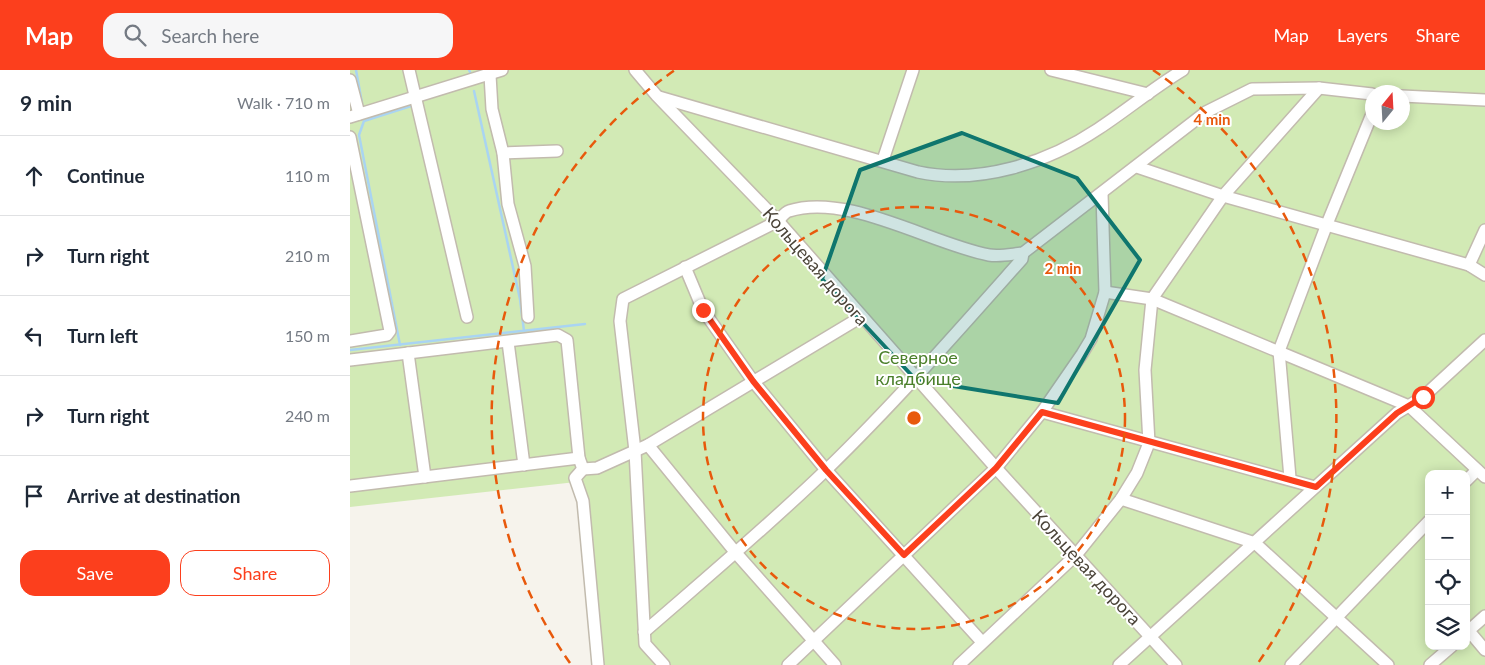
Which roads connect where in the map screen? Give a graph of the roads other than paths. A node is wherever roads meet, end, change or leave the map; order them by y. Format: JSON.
{"nodes":[{"id":1,"x":409,"y":70,"type":"edge"},
{"id":2,"x":502,"y":70,"type":"edge"},
{"id":3,"x":635,"y":70,"type":"edge"},
{"id":4,"x":913,"y":70,"type":"edge"},
{"id":5,"x":1051,"y":70,"type":"edge"},
{"id":6,"x":1182,"y":70,"type":"edge"},
{"id":7,"x":490,"y":75,"type":"junction"},
{"id":8,"x":1164,"y":76,"type":"edge"},
{"id":9,"x":350,"y":80,"type":"edge"},
{"id":10,"x":1319,"y":88,"type":"junction"},
{"id":11,"x":1365,"y":93,"type":"edge"},
{"id":12,"x":1148,"y":94,"type":"junction"},
{"id":13,"x":657,"y":96,"type":"junction"},
{"id":14,"x":1410,"y":96,"type":"edge"},
{"id":15,"x":414,"y":98,"type":"junction"},
{"id":16,"x":1485,"y":100,"type":"edge"},
{"id":17,"x":354,"y":115,"type":"edge"},
{"id":18,"x":1365,"y":130,"type":"edge"},
{"id":19,"x":350,"y":137,"type":"edge"},
{"id":20,"x":557,"y":151,"type":"dead end"},
{"id":21,"x":503,"y":153,"type":"junction"},
{"id":22,"x":883,"y":160,"type":"junction"},
{"id":23,"x":353,"y":164,"type":"edge"},
{"id":24,"x":1137,"y":167,"type":"junction"},
{"id":25,"x":1102,"y":194,"type":"junction"},
{"id":26,"x":1222,"y":196,"type":"junction"},
{"id":27,"x":778,"y":221,"type":"junction"},
{"id":28,"x":1326,"y":224,"type":"junction"},
{"id":29,"x":1485,"y":230,"type":"edge"},
{"id":30,"x":1023,"y":253,"type":"junction"},
{"id":31,"x":1469,"y":265,"type":"junction"},
{"id":32,"x":685,"y":268,"type":"junction"},
{"id":33,"x":1485,"y":275,"type":"edge"},
{"id":34,"x":1105,"y":292,"type":"junction"},
{"id":35,"x":1152,"y":299,"type":"junction"},
{"id":36,"x":467,"y":317,"type":"dead end"},
{"id":37,"x":528,"y":317,"type":"dead end"},
{"id":38,"x":861,"y":317,"type":"junction"},
{"id":39,"x":1485,"y":340,"type":"edge"},
{"id":40,"x":350,"y":342,"type":"edge"},
{"id":41,"x":508,"y":342,"type":"junction"},
{"id":42,"x":1279,"y":351,"type":"junction"},
{"id":43,"x":408,"y":353,"type":"junction"},
{"id":44,"x":350,"y":360,"type":"edge"},
{"id":45,"x":916,"y":378,"type":"junction"},
{"id":46,"x":753,"y":381,"type":"junction"},
{"id":47,"x":1409,"y":406,"type":"junction"},
{"id":48,"x":1042,"y":412,"type":"junction"},
{"id":49,"x":1149,"y":443,"type":"junction"},
{"id":50,"x":648,"y":446,"type":"junction"},
{"id":51,"x":635,"y":451,"type":"junction"},
{"id":52,"x":581,"y":464,"type":"junction"},
{"id":53,"x":524,"y":465,"type":"junction"},
{"id":54,"x":996,"y":468,"type":"junction"},
{"id":55,"x":826,"y":470,"type":"junction"},
{"id":56,"x":1481,"y":473,"type":"edge"},
{"id":57,"x":425,"y":476,"type":"junction"},
{"id":58,"x":1290,"y":478,"type":"junction"},
{"id":59,"x":350,"y":486,"type":"edge"},
{"id":60,"x":1316,"y":487,"type":"junction"},
{"id":61,"x":1121,"y":499,"type":"junction"},
{"id":62,"x":1425,"y":524,"type":"edge"},
{"id":63,"x":1255,"y":543,"type":"junction"},
{"id":64,"x":736,"y":553,"type":"junction"},
{"id":65,"x":904,"y":555,"type":"junction"},
{"id":66,"x":1076,"y":555,"type":"junction"},
{"id":67,"x":1485,"y":616,"type":"edge"},
{"id":68,"x":1336,"y":620,"type":"junction"},
{"id":69,"x":1470,"y":630,"type":"edge"},
{"id":70,"x":644,"y":632,"type":"junction"},
{"id":71,"x":1470,"y":634,"type":"edge"},
{"id":72,"x":1150,"y":636,"type":"junction"},
{"id":73,"x":814,"y":641,"type":"junction"},
{"id":74,"x":982,"y":642,"type":"junction"},
{"id":75,"x":1447,"y":650,"type":"edge"},
{"id":76,"x":1485,"y":650,"type":"edge"},
{"id":77,"x":967,"y":663,"type":"edge"},
{"id":78,"x":598,"y":665,"type":"edge"},
{"id":79,"x":664,"y":665,"type":"edge"},
{"id":80,"x":788,"y":665,"type":"edge"},
{"id":81,"x":835,"y":665,"type":"edge"},
{"id":82,"x":1119,"y":665,"type":"edge"},
{"id":83,"x":1176,"y":665,"type":"edge"},
{"id":84,"x":1291,"y":665,"type":"edge"},
{"id":85,"x":1388,"y":665,"type":"edge"},
{"id":86,"x":1430,"y":665,"type":"edge"}],
"edges":[{"from":1,"to":15,"type":"lane"},
{"from":2,"to":7,"type":"lane"},
{"from":3,"to":13,"type":"lane","name":"Кольцевая дорога"},
{"from":4,"to":22,"type":"lane"},
{"from":5,"to":12,"type":"lane"},
{"from":6,"to":8,"type":"lane"},
{"from":7,"to":15,"type":"lane"},
{"from":7,"to":21,"type":"lane"},
{"from":8,"to":12,"type":"lane"},
{"from":9,"to":17,"type":"lane"},
{"from":10,"to":11,"type":"lane"},
{"from":10,"to":24,"type":"lane"},
{"from":10,"to":26,"type":"lane"},
{"from":12,"to":22,"type":"lane"},
{"from":13,"to":22,"type":"lane"},
{"from":13,"to":27,"type":"lane","name":"Кольцевая дорога"},
{"from":14,"to":16,"type":"lane"},
{"from":15,"to":17,"type":"lane"},
{"from":15,"to":36,"type":"lane"},
{"from":18,"to":28,"type":"lane"},
{"from":19,"to":23,"type":"lane"},
{"from":20,"to":21,"type":"lane"},
{"from":21,"to":37,"type":"lane"},
{"from":23,"to":40,"type":"lane"},
{"from":24,"to":25,"type":"lane"},
{"from":24,"to":26,"type":"lane"},
{"from":25,"to":30,"type":"lane"},
{"from":25,"to":34,"type":"lane"},
{"from":26,"to":28,"type":"lane"},
{"from":26,"to":35,"type":"lane"},
{"from":27,"to":30,"type":"lane"},
{"from":27,"to":32,"type":"lane"},
{"from":27,"to":38,"type":"lane","name":"Кольцевая дорога"},
{"from":28,"to":31,"type":"lane"},
{"from":28,"to":42,"type":"lane"},
{"from":29,"to":31,"type":"lane"},
{"from":30,"to":45,"type":"lane"},
{"from":31,"to":33,"type":"lane"},
{"from":32,"to":46,"type":"lane"},
{"from":32,"to":51,"type":"lane"},
{"from":34,"to":35,"type":"lane"},
{"from":34,"to":48,"type":"lane"},
{"from":35,"to":42,"type":"lane"},
{"from":35,"to":49,"type":"lane"},
{"from":38,"to":45,"type":"lane","name":"Кольцевая дорога"},
{"from":38,"to":46,"type":"lane"},
{"from":39,"to":47,"type":"lane"},
{"from":41,"to":43,"type":"lane"},
{"from":41,"to":52,"type":"lane"},
{"from":41,"to":53,"type":"lane"},
{"from":42,"to":47,"type":"lane"},
{"from":42,"to":58,"type":"lane"},
{"from":43,"to":44,"type":"lane"},
{"from":43,"to":57,"type":"lane"},
{"from":45,"to":54,"type":"lane","name":"Кольцевая дорога"},
{"from":45,"to":55,"type":"lane"},
{"from":46,"to":50,"type":"lane"},
{"from":46,"to":55,"type":"lane"},
{"from":47,"to":56,"type":"lane"},
{"from":47,"to":60,"type":"lane"},
{"from":48,"to":49,"type":"lane"},
{"from":48,"to":54,"type":"lane"},
{"from":49,"to":58,"type":"lane"},
{"from":49,"to":61,"type":"lane"},
{"from":50,"to":51,"type":"lane"},
{"from":50,"to":64,"type":"lane"},
{"from":51,"to":52,"type":"lane"},
{"from":51,"to":70,"type":"lane"},
{"from":52,"to":53,"type":"lane"},
{"from":52,"to":78,"type":"lane"},
{"from":53,"to":57,"type":"lane"},
{"from":54,"to":65,"type":"lane"},
{"from":54,"to":66,"type":"lane","name":"Кольцевая дорога"},
{"from":55,"to":64,"type":"lane"},
{"from":55,"to":65,"type":"lane"},
{"from":57,"to":59,"type":"lane"},
{"from":58,"to":60,"type":"lane"},
{"from":60,"to":63,"type":"lane"},
{"from":61,"to":63,"type":"lane"},
{"from":61,"to":66,"type":"lane"},
{"from":62,"to":68,"type":"lane"},
{"from":63,"to":68,"type":"lane"},
{"from":63,"to":72,"type":"lane"},
{"from":64,"to":70,"type":"lane"},
{"from":64,"to":73,"type":"lane"},
{"from":65,"to":73,"type":"lane"},
{"from":65,"to":74,"type":"lane"},
{"from":66,"to":72,"type":"lane","name":"Кольцевая дорога"},
{"from":66,"to":74,"type":"lane"},
{"from":67,"to":69,"type":"lane"},
{"from":68,"to":84,"type":"lane"},
{"from":68,"to":85,"type":"lane"},
{"from":70,"to":79,"type":"lane"},
{"from":71,"to":76,"type":"lane"},
{"from":72,"to":82,"type":"lane"},
{"from":72,"to":83,"type":"lane","name":"Кольцевая дорога"},
{"from":73,"to":80,"type":"lane"},
{"from":73,"to":81,"type":"lane"},
{"from":74,"to":77,"type":"lane"},
{"from":75,"to":86,"type":"lane"}]}
